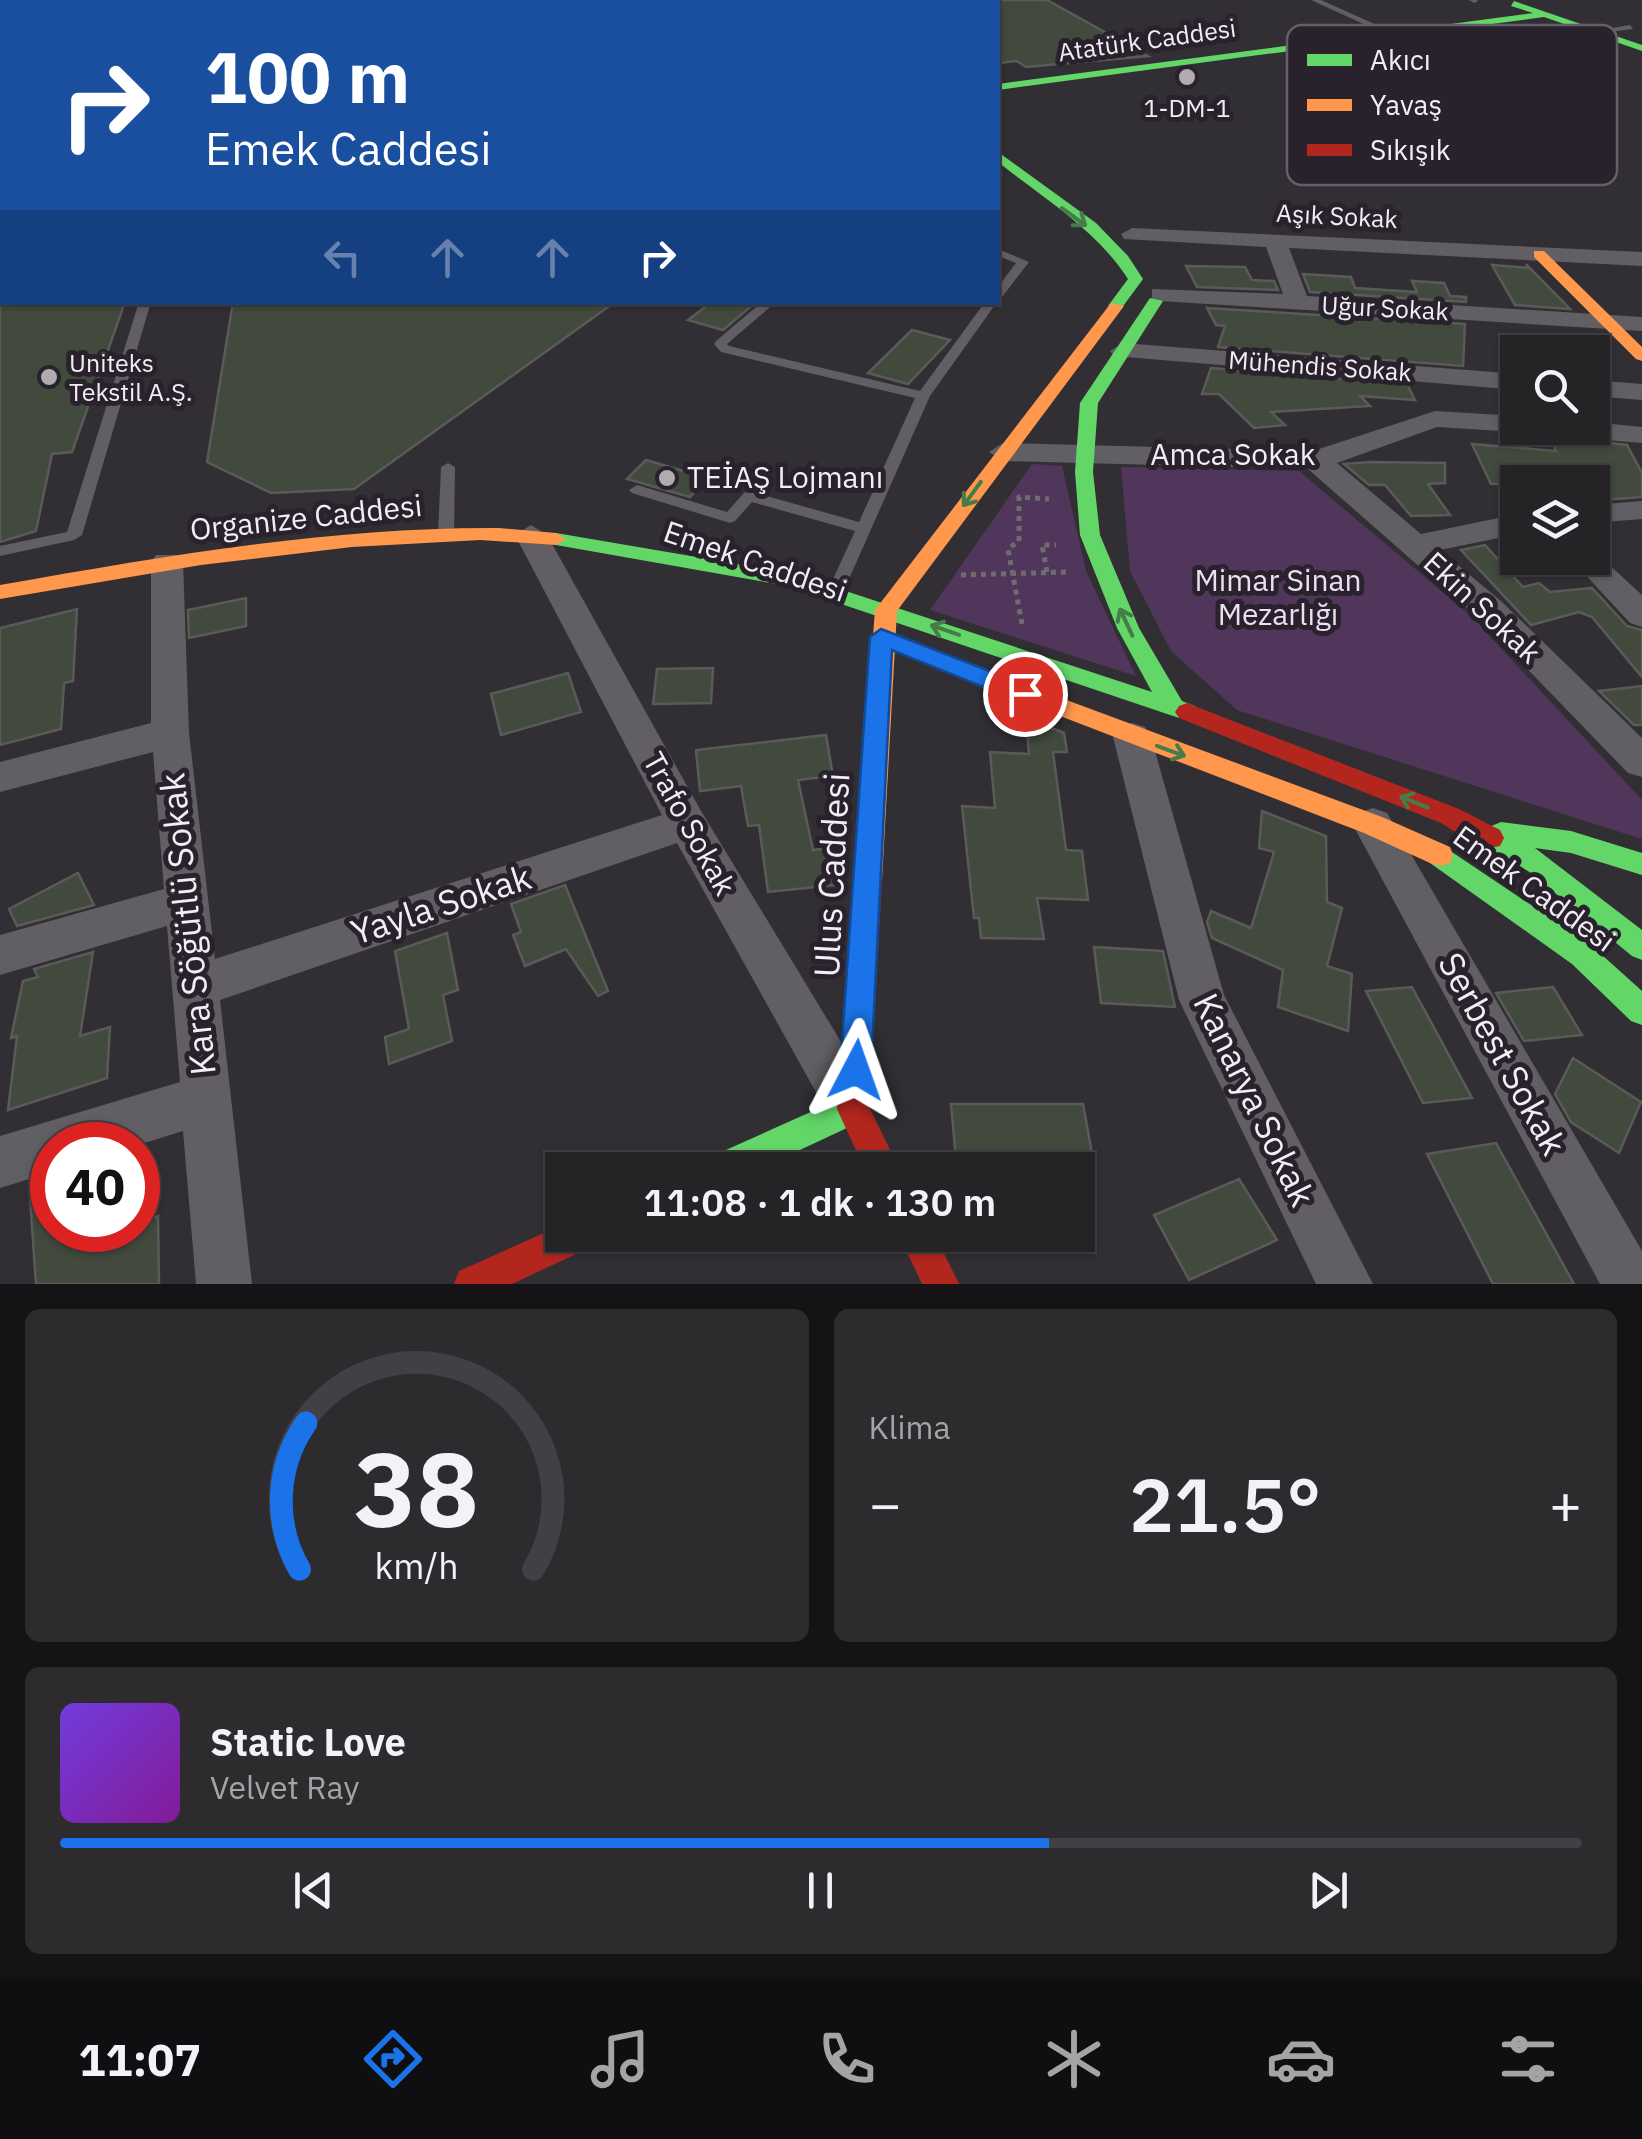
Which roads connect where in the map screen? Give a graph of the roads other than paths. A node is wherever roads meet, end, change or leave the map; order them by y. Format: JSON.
{"nodes":[{"id":1,"x":1315,"y":0,"type":"edge"},
{"id":2,"x":1524,"y":13,"type":"edge"},
{"id":3,"x":1374,"y":25,"type":"edge"},
{"id":4,"x":1467,"y":25,"type":"edge"},
{"id":5,"x":1568,"y":25,"type":"edge"},
{"id":6,"x":1583,"y":25,"type":"edge"},
{"id":7,"x":1617,"y":32,"type":"edge"},
{"id":8,"x":1617,"y":32,"type":"edge"},
{"id":9,"x":1623,"y":33,"type":"junction"},
{"id":10,"x":1287,"y":48,"type":"edge"},
{"id":11,"x":1642,"y":48,"type":"edge"},
{"id":12,"x":1000,"y":87,"type":"edge"},
{"id":13,"x":1000,"y":145,"type":"edge"},
{"id":14,"x":1132,"y":234,"type":"junction"},
{"id":15,"x":1275,"y":241,"type":"junction"},
{"id":16,"x":1000,"y":253,"type":"edge"},
{"id":17,"x":1539,"y":254,"type":"junction"},
{"id":18,"x":1642,"y":260,"type":"edge"},
{"id":19,"x":1161,"y":275,"type":"junction"},
{"id":20,"x":1000,"y":291,"type":"edge"},
{"id":21,"x":1298,"y":303,"type":"junction"},
{"id":22,"x":144,"y":305,"type":"edge"},
{"id":23,"x":766,"y":305,"type":"edge"},
{"id":24,"x":989,"y":305,"type":"edge"},
{"id":25,"x":1610,"y":322,"type":"junction"},
{"id":26,"x":1642,"y":324,"type":"edge"},
{"id":27,"x":1123,"y":351,"type":"junction"},
{"id":28,"x":1642,"y":356,"type":"edge"},
{"id":29,"x":1412,"y":373,"type":"junction"},
{"id":30,"x":1500,"y":380,"type":"edge"},
{"id":31,"x":1610,"y":389,"type":"edge"},
{"id":32,"x":1642,"y":392,"type":"edge"},
{"id":33,"x":923,"y":396,"type":"junction"},
{"id":34,"x":1435,"y":419,"type":"junction"},
{"id":35,"x":1500,"y":423,"type":"edge"},
{"id":36,"x":1610,"y":432,"type":"edge"},
{"id":37,"x":1642,"y":435,"type":"edge"},
{"id":38,"x":1003,"y":452,"type":"junction"},
{"id":39,"x":1085,"y":453,"type":"junction"},
{"id":40,"x":1316,"y":460,"type":"junction"},
{"id":41,"x":448,"y":467,"type":"dead end"},
{"id":42,"x":637,"y":490,"type":"dead end"},
{"id":43,"x":1642,"y":510,"type":"edge"},
{"id":44,"x":1610,"y":513,"type":"edge"},
{"id":45,"x":864,"y":528,"type":"junction"},
{"id":46,"x":1500,"y":528,"type":"edge"},
{"id":47,"x":446,"y":535,"type":"junction"},
{"id":48,"x":532,"y":536,"type":"junction"},
{"id":49,"x":1414,"y":545,"type":"junction"},
{"id":50,"x":620,"y":547,"type":"junction"},
{"id":51,"x":0,"y":551,"type":"edge"},
{"id":52,"x":167,"y":562,"type":"junction"},
{"id":53,"x":1603,"y":575,"type":"edge"},
{"id":54,"x":0,"y":592,"type":"edge"},
{"id":55,"x":830,"y":592,"type":"junction"},
{"id":56,"x":788,"y":605,"type":"dead end"},
{"id":57,"x":886,"y":610,"type":"junction"},
{"id":58,"x":1642,"y":615,"type":"edge"},
{"id":59,"x":935,"y":658,"type":"dead end"},
{"id":60,"x":1174,"y":707,"type":"junction"},
{"id":61,"x":170,"y":733,"type":"junction"},
{"id":62,"x":1132,"y":737,"type":"junction"},
{"id":63,"x":1642,"y":762,"type":"edge"},
{"id":64,"x":0,"y":776,"type":"edge"},
{"id":65,"x":687,"y":823,"type":"junction"},
{"id":66,"x":1374,"y":825,"type":"junction"},
{"id":67,"x":1479,"y":830,"type":"junction"},
{"id":68,"x":1451,"y":860,"type":"junction"},
{"id":69,"x":1642,"y":864,"type":"edge"},
{"id":70,"x":187,"y":902,"type":"junction"},
{"id":71,"x":1642,"y":948,"type":"edge"},
{"id":72,"x":0,"y":955,"type":"edge"},
{"id":73,"x":195,"y":987,"type":"junction"},
{"id":74,"x":1642,"y":1011,"type":"edge"},
{"id":75,"x":206,"y":1099,"type":"junction"},
{"id":76,"x":853,"y":1109,"type":"junction"},
{"id":77,"x":132,"y":1122,"type":"edge"},
{"id":78,"x":759,"y":1152,"type":"edge"},
{"id":79,"x":874,"y":1152,"type":"edge"},
{"id":80,"x":30,"y":1153,"type":"edge"},
{"id":81,"x":0,"y":1162,"type":"edge"},
{"id":82,"x":545,"y":1251,"type":"edge"},
{"id":83,"x":925,"y":1252,"type":"edge"},
{"id":84,"x":224,"y":1284,"type":"edge"},
{"id":85,"x":472,"y":1284,"type":"edge"},
{"id":86,"x":942,"y":1284,"type":"edge"},
{"id":87,"x":1345,"y":1284,"type":"edge"},
{"id":88,"x":1630,"y":1284,"type":"edge"}],
"edges":[{"from":1,"to":3,"type":"lane"},
{"from":2,"to":4,"type":"street","name":"Atatürk Caddesi"},
{"from":2,"to":5,"type":"street"},
{"from":2,"to":6,"type":"street"},
{"from":7,"to":9,"type":"street"},
{"from":8,"to":9,"type":"street"},
{"from":9,"to":11,"type":"street"},
{"from":10,"to":12,"type":"street","name":"Atatürk Caddesi"},
{"from":13,"to":14,"type":"street"},
{"from":13,"to":38,"type":"street","one_way":true},
{"from":14,"to":15,"type":"street","name":"Aşık Sokak"},
{"from":14,"to":19,"type":"street"},
{"from":15,"to":17,"type":"street","name":"Aşık Sokak"},
{"from":15,"to":21,"type":"street"},
{"from":16,"to":20,"type":"lane"},
{"from":17,"to":18,"type":"street","name":"Aşık Sokak"},
{"from":17,"to":25,"type":"street"},
{"from":19,"to":21,"type":"street","name":"Uğur Sokak"},
{"from":19,"to":27,"type":"street"},
{"from":21,"to":25,"type":"street","name":"Uğur Sokak"},
{"from":22,"to":51,"type":"lane"},
{"from":23,"to":33,"type":"lane"},
{"from":24,"to":33,"type":"lane"},
{"from":25,"to":26,"type":"street","name":"Uğur Sokak"},
{"from":25,"to":28,"type":"street"},
{"from":27,"to":29,"type":"street","name":"Mühendis Sokak"},
{"from":27,"to":39,"type":"street"},
{"from":29,"to":30,"type":"street","name":"Mühendis Sokak"},
{"from":29,"to":34,"type":"street"},
{"from":31,"to":32,"type":"street"},
{"from":33,"to":45,"type":"lane"},
{"from":34,"to":35,"type":"street","name":"Amca Sokak"},
{"from":34,"to":40,"type":"street","name":"Amca Sokak"},
{"from":36,"to":37,"type":"street"},
{"from":38,"to":39,"type":"street","name":"Amca Sokak"},
{"from":38,"to":57,"type":"street","one_way":true},
{"from":39,"to":40,"type":"street","name":"Amca Sokak"},
{"from":60,"to":39,"type":"street","one_way":true},
{"from":40,"to":49,"type":"street","name":"Ekin Sokak"},
{"from":41,"to":47,"type":"lane"},
{"from":42,"to":45,"type":"lane"},
{"from":43,"to":44,"type":"street"},
{"from":45,"to":55,"type":"lane"},
{"from":46,"to":49,"type":"street"},
{"from":47,"to":48,"type":"street","name":"Organize Caddesi"},
{"from":47,"to":52,"type":"street","name":"Organize Caddesi"},
{"from":48,"to":50,"type":"street","name":"Organize Caddesi"},
{"from":48,"to":65,"type":"street","name":"Trafo Sokak"},
{"from":49,"to":63,"type":"street","name":"Ekin Sokak"},
{"from":50,"to":55,"type":"street","name":"Emek Caddesi"},
{"from":50,"to":56,"type":"street","name":"Emek Caddesi"},
{"from":52,"to":54,"type":"street","name":"Organize Caddesi"},
{"from":52,"to":61,"type":"street","name":"Kara Söğütlü Sokak"},
{"from":53,"to":58,"type":"street"},
{"from":55,"to":57,"type":"street","name":"Emek Caddesi"},
{"from":60,"to":57,"type":"street","name":"Emek Caddesi","one_way":true},
{"from":57,"to":76,"type":"street","name":"Ulus Caddesi"},
{"from":59,"to":62,"type":"street","name":"Emek Caddesi"},
{"from":67,"to":60,"type":"street","name":"Emek Caddesi","one_way":true},
{"from":61,"to":64,"type":"street"},
{"from":61,"to":70,"type":"street","name":"Kara Söğütlü Sokak"},
{"from":62,"to":66,"type":"street","name":"Emek Caddesi","one_way":true},
{"from":62,"to":87,"type":"street","name":"Kanarya Sokak"},
{"from":65,"to":73,"type":"street","name":"Yayla Sokak"},
{"from":65,"to":76,"type":"street","name":"Trafo Sokak"},
{"from":66,"to":68,"type":"street","name":"Emek Caddesi"},
{"from":66,"to":88,"type":"street","name":"Serbest Sokak"},
{"from":67,"to":68,"type":"street"},
{"from":67,"to":69,"type":"street"},
{"from":67,"to":71,"type":"street","name":"Emek Caddesi"},
{"from":68,"to":74,"type":"street","name":"Emek Caddesi"},
{"from":70,"to":72,"type":"street"},
{"from":70,"to":73,"type":"street","name":"Kara Söğütlü Sokak"},
{"from":73,"to":75,"type":"street","name":"Kara Söğütlü Sokak"},
{"from":75,"to":77,"type":"street"},
{"from":75,"to":84,"type":"street","name":"Kara Söğütlü Sokak"},
{"from":76,"to":78,"type":"street"},
{"from":76,"to":79,"type":"street","name":"Ulus Caddesi"},
{"from":80,"to":81,"type":"street"},
{"from":82,"to":85,"type":"street"},
{"from":83,"to":86,"type":"street"}]}
